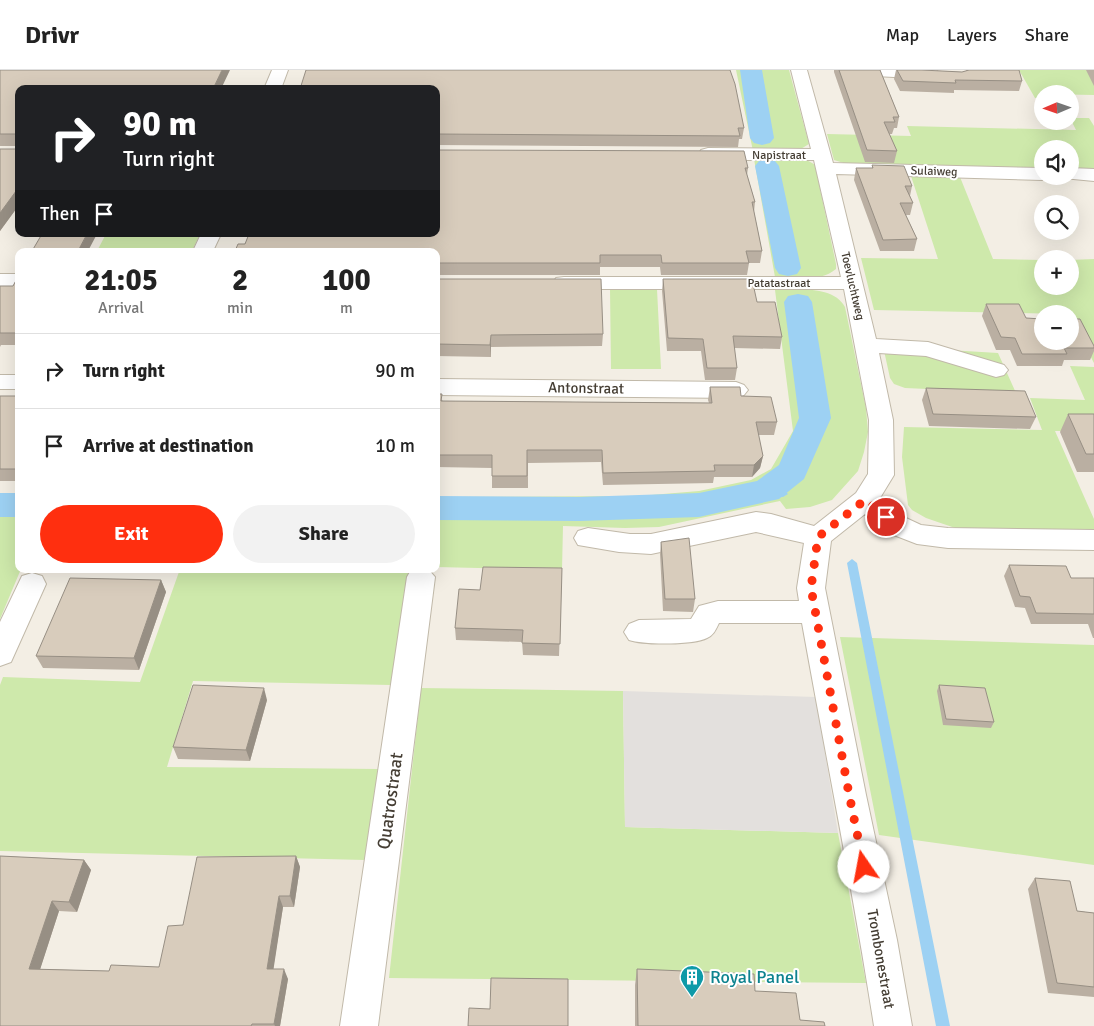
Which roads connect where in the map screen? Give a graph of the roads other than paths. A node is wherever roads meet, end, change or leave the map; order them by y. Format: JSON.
{"nodes":[{"id":1,"x":280,"y":70,"type":"edge"},
{"id":2,"x":798,"y":70,"type":"edge"},
{"id":3,"x":856,"y":70,"type":"edge"},
{"id":4,"x":949,"y":74,"type":"edge"},
{"id":5,"x":274,"y":85,"type":"edge"},
{"id":6,"x":693,"y":154,"type":"edge"},
{"id":7,"x":823,"y":161,"type":"junction"},
{"id":8,"x":1034,"y":174,"type":"edge"},
{"id":9,"x":1079,"y":174,"type":"edge"},
{"id":10,"x":1094,"y":175,"type":"edge"},
{"id":11,"x":0,"y":280,"type":"edge"},
{"id":12,"x":15,"y":280,"type":"edge"},
{"id":13,"x":545,"y":283,"type":"edge"},
{"id":14,"x":853,"y":284,"type":"junction"},
{"id":15,"x":867,"y":345,"type":"junction"},
{"id":16,"x":996,"y":370,"type":"dead end"},
{"id":17,"x":0,"y":382,"type":"edge"},
{"id":18,"x":15,"y":382,"type":"edge"},
{"id":19,"x":440,"y":386,"type":"edge"},
{"id":20,"x":736,"y":390,"type":"edge"},
{"id":21,"x":865,"y":500,"type":"junction"},
{"id":22,"x":818,"y":537,"type":"junction"},
{"id":23,"x":588,"y":538,"type":"dead end"},
{"id":24,"x":1094,"y":540,"type":"edge"},
{"id":25,"x":421,"y":577,"type":"dead end"},
{"id":26,"x":32,"y":584,"type":"dead end"},
{"id":27,"x":815,"y":612,"type":"junction"},
{"id":28,"x":639,"y":632,"type":"dead end"},
{"id":29,"x":0,"y":654,"type":"edge"},
{"id":30,"x":359,"y":1026,"type":"edge"},
{"id":31,"x":893,"y":1026,"type":"edge"}],
"edges":[{"from":1,"to":5,"type":"street"},
{"from":2,"to":7,"type":"street","name":"Toevluchtweg"},
{"from":3,"to":4,"type":"street"},
{"from":6,"to":7,"type":"street","name":"Napistraat"},
{"from":7,"to":8,"type":"street","name":"Sulaiweg"},
{"from":7,"to":14,"type":"street","name":"Toevluchtweg"},
{"from":9,"to":10,"type":"street"},
{"from":11,"to":12,"type":"street"},
{"from":13,"to":14,"type":"street","name":"Patatastraat"},
{"from":14,"to":15,"type":"street","name":"Toevluchtweg"},
{"from":15,"to":16,"type":"street"},
{"from":15,"to":21,"type":"street","name":"Toevluchtweg"},
{"from":17,"to":18,"type":"street"},
{"from":19,"to":20,"type":"street","name":"Antonstraat"},
{"from":21,"to":22,"type":"street"},
{"from":21,"to":24,"type":"street"},
{"from":22,"to":23,"type":"street"},
{"from":22,"to":27,"type":"street","name":"Trombonestraat"},
{"from":25,"to":30,"type":"street","name":"Quatrostraat"},
{"from":26,"to":29,"type":"street"},
{"from":27,"to":28,"type":"street"},
{"from":27,"to":31,"type":"street","name":"Trombonestraat"}]}
